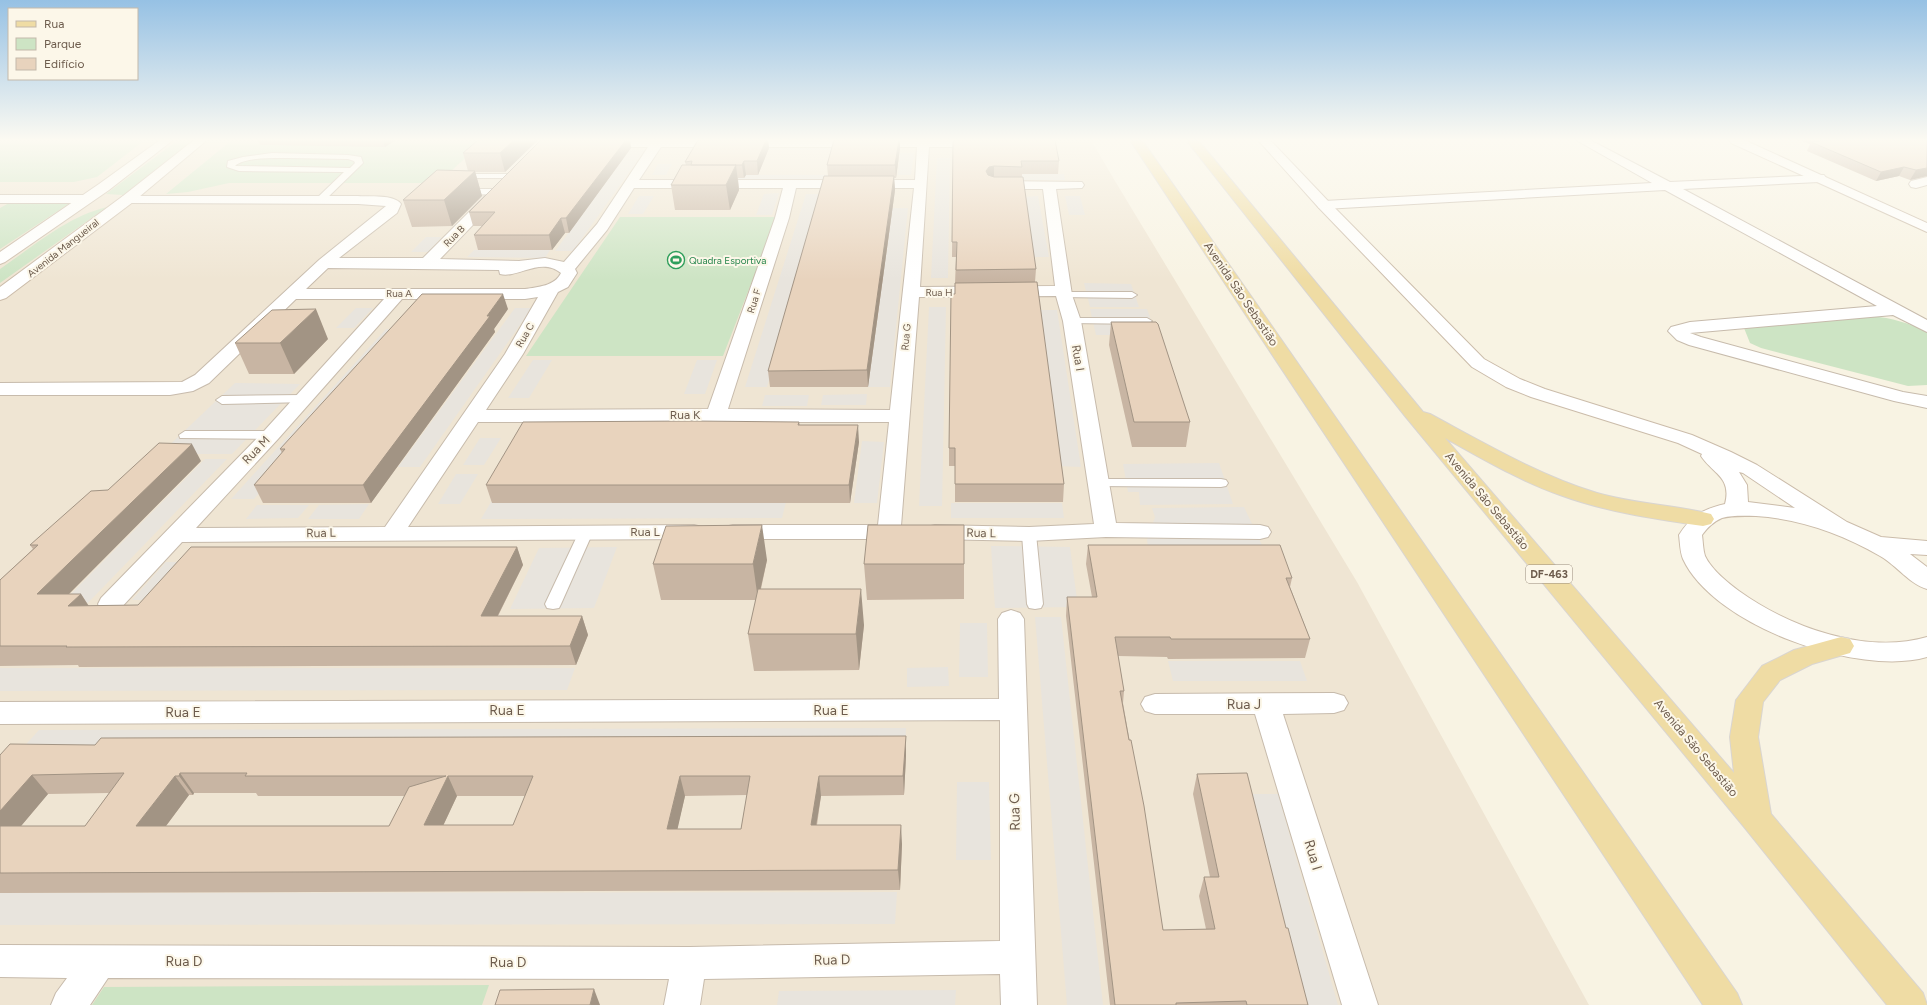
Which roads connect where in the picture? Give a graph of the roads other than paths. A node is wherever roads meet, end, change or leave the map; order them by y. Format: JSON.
{"nodes":[{"id":1,"x":1049,"y":186,"type":"edge"},
{"id":2,"x":103,"y":187,"type":"edge"},
{"id":3,"x":143,"y":187,"type":"edge"},
{"id":4,"x":334,"y":187,"type":"edge"},
{"id":5,"x":501,"y":187,"type":"edge"},
{"id":6,"x":627,"y":187,"type":"edge"},
{"id":7,"x":790,"y":187,"type":"edge"},
{"id":8,"x":921,"y":187,"type":"edge"},
{"id":9,"x":1168,"y":187,"type":"edge"},
{"id":10,"x":1230,"y":187,"type":"edge"},
{"id":11,"x":1307,"y":187,"type":"edge"},
{"id":12,"x":1670,"y":187,"type":"joint"},
{"id":13,"x":1838,"y":187,"type":"edge"},
{"id":14,"x":1859,"y":187,"type":"edge"},
{"id":15,"x":454,"y":192,"type":"edge"},
{"id":16,"x":496,"y":192,"type":"junction"},
{"id":17,"x":0,"y":199,"type":"edge"},
{"id":18,"x":86,"y":199,"type":"junction"},
{"id":19,"x":128,"y":199,"type":"junction"},
{"id":20,"x":321,"y":199,"type":"junction"},
{"id":21,"x":1324,"y":205,"type":"junction"},
{"id":22,"x":1927,"y":217,"type":"edge"},
{"id":23,"x":1927,"y":228,"type":"edge"},
{"id":24,"x":0,"y":259,"type":"edge"},
{"id":25,"x":324,"y":263,"type":"junction"},
{"id":26,"x":427,"y":263,"type":"junction"},
{"id":27,"x":519,"y":266,"type":"junction"},
{"id":28,"x":567,"y":269,"type":"junction"},
{"id":29,"x":552,"y":288,"type":"junction"},
{"id":30,"x":910,"y":292,"type":"junction"},
{"id":31,"x":507,"y":293,"type":"junction"},
{"id":32,"x":1064,"y":293,"type":"junction"},
{"id":33,"x":290,"y":294,"type":"junction"},
{"id":34,"x":398,"y":294,"type":"junction"},
{"id":35,"x":1132,"y":295,"type":"dead end"},
{"id":36,"x":0,"y":296,"type":"edge"},
{"id":37,"x":1895,"y":310,"type":"junction"},
{"id":38,"x":1072,"y":321,"type":"junction"},
{"id":39,"x":1147,"y":322,"type":"edge"},
{"id":40,"x":1726,"y":324,"type":"junction"},
{"id":41,"x":1927,"y":327,"type":"edge"},
{"id":42,"x":1737,"y":352,"type":"junction"},
{"id":43,"x":0,"y":389,"type":"edge"},
{"id":44,"x":304,"y":399,"type":"junction"},
{"id":45,"x":222,"y":400,"type":"dead end"},
{"id":46,"x":1927,"y":402,"type":"edge"},
{"id":47,"x":1412,"y":412,"type":"junction"},
{"id":48,"x":716,"y":415,"type":"junction"},
{"id":49,"x":472,"y":416,"type":"junction"},
{"id":50,"x":899,"y":416,"type":"junction"},
{"id":51,"x":185,"y":435,"type":"dead end"},
{"id":52,"x":271,"y":435,"type":"junction"},
{"id":53,"x":1685,"y":439,"type":"junction"},
{"id":54,"x":1221,"y":483,"type":"dead end"},
{"id":55,"x":1100,"y":484,"type":"junction"},
{"id":56,"x":1735,"y":510,"type":"junction"},
{"id":57,"x":1703,"y":519,"type":"junction"},
{"id":58,"x":1839,"y":527,"type":"junction"},
{"id":59,"x":1106,"y":530,"type":"junction"},
{"id":60,"x":889,"y":531,"type":"junction"},
{"id":61,"x":586,"y":532,"type":"junction"},
{"id":62,"x":1260,"y":532,"type":"dead end"},
{"id":63,"x":392,"y":533,"type":"junction"},
{"id":64,"x":1030,"y":534,"type":"junction"},
{"id":65,"x":174,"y":535,"type":"junction"},
{"id":66,"x":1875,"y":543,"type":"junction"},
{"id":67,"x":1927,"y":548,"type":"edge"},
{"id":68,"x":1927,"y":581,"type":"edge"},
{"id":69,"x":110,"y":604,"type":"edge"},
{"id":70,"x":553,"y":604,"type":"dead end"},
{"id":71,"x":1023,"y":612,"type":"joint"},
{"id":72,"x":1841,"y":646,"type":"junction"},
{"id":73,"x":1927,"y":646,"type":"edge"},
{"id":74,"x":1892,"y":653,"type":"junction"},
{"id":75,"x":1927,"y":664,"type":"edge"},
{"id":76,"x":1334,"y":703,"type":"dead end"},
{"id":77,"x":1154,"y":704,"type":"dead end"},
{"id":78,"x":1266,"y":704,"type":"junction"},
{"id":79,"x":1014,"y":709,"type":"junction"},
{"id":80,"x":3,"y":716,"type":"edge"},
{"id":81,"x":1756,"y":819,"type":"junction"},
{"id":82,"x":1017,"y":957,"type":"junction"},
{"id":83,"x":0,"y":961,"type":"edge"},
{"id":84,"x":99,"y":961,"type":"junction"},
{"id":85,"x":690,"y":963,"type":"junction"},
{"id":86,"x":69,"y":1005,"type":"edge"},
{"id":87,"x":682,"y":1005,"type":"edge"},
{"id":88,"x":1019,"y":1005,"type":"edge"},
{"id":89,"x":1360,"y":1005,"type":"edge"},
{"id":90,"x":1724,"y":1005,"type":"edge"},
{"id":91,"x":1910,"y":1005,"type":"edge"}],
"edges":[{"from":1,"to":32,"type":"street","name":"Rua I"},
{"from":2,"to":18,"type":"street"},
{"from":3,"to":19,"type":"street","name":"Avenida Mangueiral"},
{"from":4,"to":20,"type":"lane"},
{"from":5,"to":16,"type":"street","name":"Rua B"},
{"from":6,"to":28,"type":"street","name":"Rua C"},
{"from":7,"to":48,"type":"street","name":"Rua F"},
{"from":8,"to":30,"type":"street","name":"Rua G"},
{"from":9,"to":90,"type":"main road","name":"Avenida São Sebastião"},
{"from":10,"to":47,"type":"main road","name":"Avenida São Sebastião","number":"DF-463"},
{"from":11,"to":21,"type":"street"},
{"from":12,"to":21,"type":"street"},
{"from":12,"to":37,"type":"street"},
{"from":13,"to":23,"type":"street"},
{"from":14,"to":22,"type":"street"},
{"from":15,"to":16,"type":"lane"},
{"from":16,"to":26,"type":"street","name":"Rua B"},
{"from":17,"to":18,"type":"street"},
{"from":18,"to":24,"type":"street"},
{"from":19,"to":20,"type":"street"},
{"from":19,"to":36,"type":"street","name":"Avenida Mangueiral"},
{"from":20,"to":25,"type":"street"},
{"from":21,"to":53,"type":"street"},
{"from":25,"to":26,"type":"street"},
{"from":25,"to":33,"type":"street"},
{"from":26,"to":27,"type":"street"},
{"from":27,"to":28,"type":"street"},
{"from":27,"to":31,"type":"street"},
{"from":28,"to":29,"type":"street","name":"Rua C"},
{"from":29,"to":31,"type":"street","name":"Rua A"},
{"from":29,"to":49,"type":"street","name":"Rua C"},
{"from":30,"to":32,"type":"street","name":"Rua H"},
{"from":30,"to":50,"type":"street","name":"Rua G"},
{"from":31,"to":34,"type":"street","name":"Rua A"},
{"from":32,"to":35,"type":"lane"},
{"from":32,"to":38,"type":"street","name":"Rua I"},
{"from":33,"to":34,"type":"street","name":"Rua A"},
{"from":33,"to":43,"type":"street"},
{"from":34,"to":44,"type":"street","name":"Rua M"},
{"from":37,"to":40,"type":"street"},
{"from":37,"to":41,"type":"street"},
{"from":38,"to":39,"type":"lane"},
{"from":38,"to":55,"type":"street","name":"Rua I"},
{"from":40,"to":42,"type":"street"},
{"from":40,"to":42,"type":"street"},
{"from":42,"to":46,"type":"street"},
{"from":44,"to":45,"type":"lane"},
{"from":44,"to":52,"type":"street","name":"Rua M"},
{"from":47,"to":57,"type":"main road"},
{"from":47,"to":81,"type":"main road","name":"Avenida São Sebastião","number":"DF-463"},
{"from":48,"to":49,"type":"street","name":"Rua K"},
{"from":48,"to":50,"type":"street","name":"Rua K"},
{"from":49,"to":63,"type":"street","name":"Rua C"},
{"from":50,"to":60,"type":"street","name":"Rua G"},
{"from":51,"to":52,"type":"lane"},
{"from":52,"to":65,"type":"street","name":"Rua M"},
{"from":53,"to":56,"type":"street"},
{"from":53,"to":58,"type":"street"},
{"from":54,"to":55,"type":"lane"},
{"from":55,"to":59,"type":"street","name":"Rua I"},
{"from":56,"to":57,"type":"street"},
{"from":56,"to":58,"type":"street"},
{"from":57,"to":72,"type":"street"},
{"from":58,"to":66,"type":"street"},
{"from":59,"to":62,"type":"street","name":"Rua L"},
{"from":59,"to":64,"type":"street","name":"Rua L"},
{"from":60,"to":61,"type":"street","name":"Rua L"},
{"from":60,"to":64,"type":"street","name":"Rua L"},
{"from":61,"to":63,"type":"street","name":"Rua L"},
{"from":61,"to":70,"type":"lane"},
{"from":63,"to":65,"type":"street","name":"Rua L"},
{"from":64,"to":71,"type":"lane"},
{"from":65,"to":69,"type":"street","name":"Rua M"},
{"from":66,"to":67,"type":"street"},
{"from":66,"to":68,"type":"street"},
{"from":71,"to":79,"type":"street","name":"Rua G"},
{"from":72,"to":74,"type":"street"},
{"from":72,"to":81,"type":"main road"},
{"from":73,"to":74,"type":"street"},
{"from":74,"to":75,"type":"street"},
{"from":76,"to":78,"type":"street","name":"Rua J"},
{"from":77,"to":78,"type":"street","name":"Rua J"},
{"from":78,"to":89,"type":"street","name":"Rua I"},
{"from":79,"to":80,"type":"street","name":"Rua E"},
{"from":79,"to":82,"type":"street","name":"Rua G"},
{"from":81,"to":91,"type":"main road","name":"Avenida São Sebastião","number":"DF-463"},
{"from":82,"to":85,"type":"street","name":"Rua D"},
{"from":82,"to":88,"type":"street","name":"Rua G"},
{"from":83,"to":84,"type":"street","name":"Rua D"},
{"from":84,"to":85,"type":"street","name":"Rua D"},
{"from":84,"to":86,"type":"street"},
{"from":85,"to":87,"type":"street"}]}
